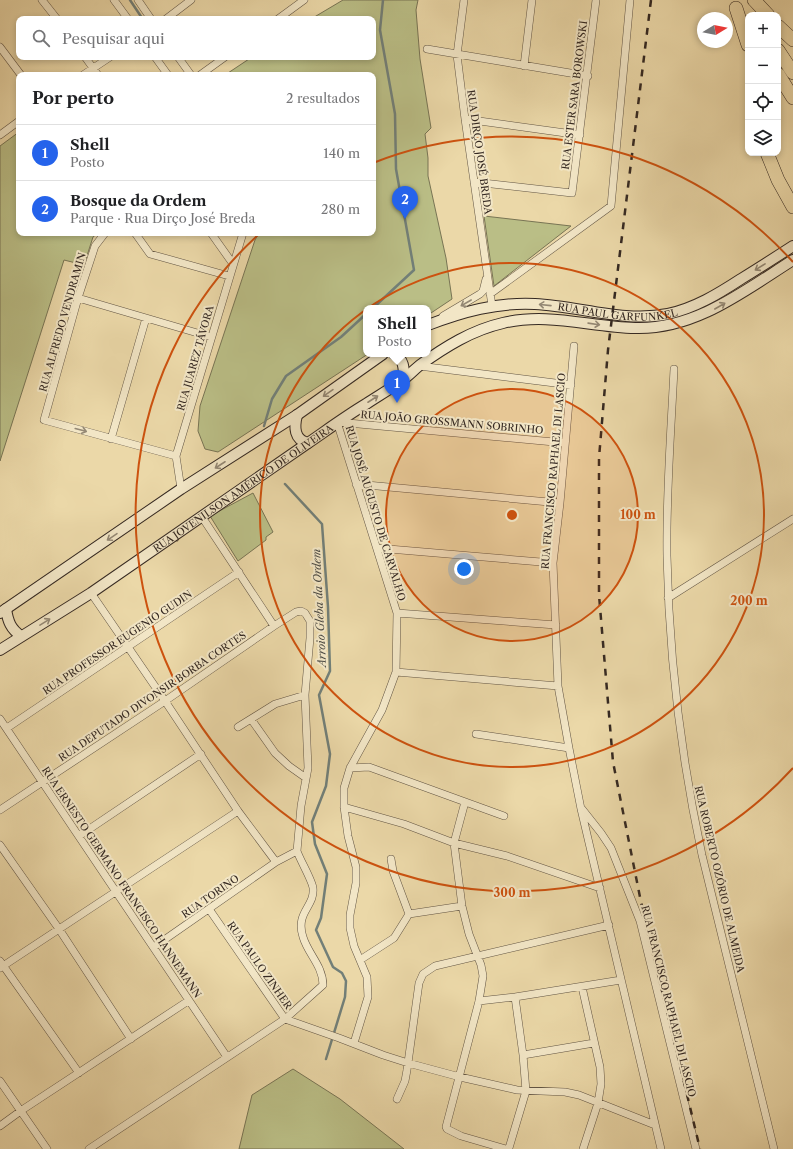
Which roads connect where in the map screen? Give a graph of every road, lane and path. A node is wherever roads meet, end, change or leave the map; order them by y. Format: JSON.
{"nodes":[{"id":1,"x":42,"y":0,"type":"edge"},
{"id":2,"x":114,"y":0,"type":"edge"},
{"id":3,"x":138,"y":0,"type":"edge"},
{"id":4,"x":191,"y":0,"type":"edge"},
{"id":5,"x":304,"y":0,"type":"edge"},
{"id":6,"x":464,"y":0,"type":"edge"},
{"id":7,"x":532,"y":0,"type":"edge"},
{"id":8,"x":596,"y":0,"type":"edge"},
{"id":9,"x":630,"y":0,"type":"edge"},
{"id":10,"x":754,"y":0,"type":"edge"},
{"id":11,"x":738,"y":3,"type":"edge"},
{"id":12,"x":752,"y":12,"type":"edge"},
{"id":13,"x":765,"y":12,"type":"edge"},
{"id":14,"x":54,"y":16,"type":"edge"},
{"id":15,"x":126,"y":16,"type":"edge"},
{"id":16,"x":149,"y":16,"type":"edge"},
{"id":17,"x":170,"y":16,"type":"edge"},
{"id":18,"x":282,"y":16,"type":"edge"},
{"id":19,"x":745,"y":20,"type":"edge"},
{"id":20,"x":781,"y":29,"type":"edge"},
{"id":21,"x":745,"y":32,"type":"edge"},
{"id":22,"x":793,"y":40,"type":"edge"},
{"id":23,"x":0,"y":47,"type":"edge"},
{"id":24,"x":427,"y":49,"type":"dead end"},
{"id":25,"x":457,"y":55,"type":"junction"},
{"id":26,"x":781,"y":55,"type":"edge"},
{"id":27,"x":87,"y":60,"type":"edge"},
{"id":28,"x":105,"y":60,"type":"edge"},
{"id":29,"x":157,"y":60,"type":"edge"},
{"id":30,"x":180,"y":60,"type":"edge"},
{"id":31,"x":221,"y":60,"type":"edge"},
{"id":32,"x":524,"y":66,"type":"junction"},
{"id":33,"x":93,"y":68,"type":"junction"},
{"id":34,"x":19,"y":72,"type":"edge"},
{"id":35,"x":87,"y":72,"type":"edge"},
{"id":36,"x":96,"y":72,"type":"edge"},
{"id":37,"x":166,"y":72,"type":"edge"},
{"id":38,"x":189,"y":72,"type":"edge"},
{"id":39,"x":204,"y":72,"type":"edge"},
{"id":40,"x":793,"y":73,"type":"edge"},
{"id":41,"x":588,"y":76,"type":"junction"},
{"id":42,"x":781,"y":79,"type":"edge"},
{"id":43,"x":793,"y":98,"type":"edge"},
{"id":44,"x":464,"y":119,"type":"junction"},
{"id":45,"x":16,"y":123,"type":"edge"},
{"id":46,"x":0,"y":135,"type":"edge"},
{"id":47,"x":580,"y":135,"type":"junction"},
{"id":48,"x":768,"y":156,"type":"edge"},
{"id":49,"x":474,"y":182,"type":"junction"},
{"id":50,"x":793,"y":208,"type":"edge"},
{"id":51,"x":103,"y":236,"type":"edge"},
{"id":52,"x":137,"y":236,"type":"edge"},
{"id":53,"x":213,"y":236,"type":"edge"},
{"id":54,"x":242,"y":236,"type":"edge"},
{"id":55,"x":793,"y":246,"type":"edge"},
{"id":56,"x":793,"y":260,"type":"edge"},
{"id":57,"x":233,"y":264,"type":"junction"},
{"id":58,"x":487,"y":273,"type":"junction"},
{"id":59,"x":229,"y":276,"type":"junction"},
{"id":60,"x":490,"y":294,"type":"junction"},
{"id":61,"x":78,"y":298,"type":"junction"},
{"id":62,"x":492,"y":306,"type":"junction"},
{"id":63,"x":146,"y":318,"type":"junction"},
{"id":64,"x":431,"y":323,"type":"edge"},
{"id":65,"x":431,"y":324,"type":"edge"},
{"id":66,"x":486,"y":328,"type":"joint"},
{"id":67,"x":211,"y":337,"type":"junction"},
{"id":68,"x":574,"y":346,"type":"dead end"},
{"id":69,"x":379,"y":357,"type":"edge"},
{"id":70,"x":398,"y":357,"type":"edge"},
{"id":71,"x":419,"y":366,"type":"junction"},
{"id":72,"x":674,"y":369,"type":"dead end"},
{"id":73,"x":404,"y":379,"type":"junction"},
{"id":74,"x":571,"y":385,"type":"junction"},
{"id":75,"x":297,"y":415,"type":"junction"},
{"id":76,"x":338,"y":422,"type":"junction"},
{"id":77,"x":111,"y":439,"type":"junction"},
{"id":78,"x":308,"y":443,"type":"junction"},
{"id":79,"x":565,"y":443,"type":"junction"},
{"id":80,"x":176,"y":456,"type":"junction"},
{"id":81,"x":356,"y":484,"type":"junction"},
{"id":82,"x":181,"y":489,"type":"junction"},
{"id":83,"x":560,"y":503,"type":"junction"},
{"id":84,"x":202,"y":517,"type":"junction"},
{"id":85,"x":793,"y":519,"type":"edge"},
{"id":86,"x":377,"y":548,"type":"junction"},
{"id":87,"x":553,"y":563,"type":"junction"},
{"id":88,"x":239,"y":572,"type":"junction"},
{"id":89,"x":91,"y":593,"type":"junction"},
{"id":90,"x":668,"y":598,"type":"junction"},
{"id":91,"x":3,"y":611,"type":"edge"},
{"id":92,"x":397,"y":613,"type":"junction"},
{"id":93,"x":556,"y":625,"type":"junction"},
{"id":94,"x":274,"y":626,"type":"junction"},
{"id":95,"x":21,"y":636,"type":"junction"},
{"id":96,"x":127,"y":646,"type":"junction"},
{"id":97,"x":0,"y":650,"type":"edge"},
{"id":98,"x":396,"y":672,"type":"junction"},
{"id":99,"x":558,"y":686,"type":"junction"},
{"id":100,"x":305,"y":695,"type":"junction"},
{"id":101,"x":165,"y":701,"type":"junction"},
{"id":102,"x":0,"y":719,"type":"edge"},
{"id":103,"x":251,"y":719,"type":"junction"},
{"id":104,"x":238,"y":727,"type":"dead end"},
{"id":105,"x":7,"y":728,"type":"junction"},
{"id":106,"x":476,"y":734,"type":"dead end"},
{"id":107,"x":569,"y":748,"type":"junction"},
{"id":108,"x":201,"y":754,"type":"junction"},
{"id":109,"x":350,"y":768,"type":"junction"},
{"id":110,"x":306,"y":778,"type":"junction"},
{"id":111,"x":43,"y":781,"type":"junction"},
{"id":112,"x":465,"y":802,"type":"junction"},
{"id":113,"x":344,"y":807,"type":"junction"},
{"id":114,"x":582,"y":808,"type":"junction"},
{"id":115,"x":0,"y":810,"type":"edge"},
{"id":116,"x":238,"y":811,"type":"junction"},
{"id":117,"x":504,"y":816,"type":"dead end"},
{"id":118,"x":79,"y":836,"type":"junction"},
{"id":119,"x":454,"y":843,"type":"junction"},
{"id":120,"x":0,"y":845,"type":"edge"},
{"id":121,"x":297,"y":851,"type":"junction"},
{"id":122,"x":391,"y":859,"type":"dead end"},
{"id":123,"x":276,"y":862,"type":"junction"},
{"id":124,"x":600,"y":888,"type":"junction"},
{"id":125,"x":116,"y":891,"type":"junction"},
{"id":126,"x":462,"y":906,"type":"junction"},
{"id":127,"x":209,"y":909,"type":"junction"},
{"id":128,"x":409,"y":914,"type":"junction"},
{"id":129,"x":609,"y":925,"type":"junction"},
{"id":130,"x":59,"y":929,"type":"junction"},
{"id":131,"x":154,"y":947,"type":"junction"},
{"id":132,"x":478,"y":956,"type":"junction"},
{"id":133,"x":360,"y":960,"type":"junction"},
{"id":134,"x":1,"y":965,"type":"edge"},
{"id":135,"x":621,"y":980,"type":"junction"},
{"id":136,"x":582,"y":987,"type":"junction"},
{"id":137,"x":515,"y":997,"type":"junction"},
{"id":138,"x":188,"y":1001,"type":"junction"},
{"id":139,"x":479,"y":1001,"type":"junction"},
{"id":140,"x":285,"y":1019,"type":"junction"},
{"id":141,"x":131,"y":1039,"type":"junction"},
{"id":142,"x":354,"y":1043,"type":"junction"},
{"id":143,"x":594,"y":1043,"type":"junction"},
{"id":144,"x":523,"y":1055,"type":"junction"},
{"id":145,"x":227,"y":1057,"type":"junction"},
{"id":146,"x":408,"y":1063,"type":"junction"},
{"id":147,"x":79,"y":1073,"type":"junction"},
{"id":148,"x":460,"y":1077,"type":"junction"},
{"id":149,"x":0,"y":1081,"type":"edge"},
{"id":150,"x":526,"y":1091,"type":"junction"},
{"id":151,"x":397,"y":1099,"type":"dead end"},
{"id":152,"x":598,"y":1103,"type":"junction"},
{"id":153,"x":21,"y":1111,"type":"junction"},
{"id":154,"x":655,"y":1125,"type":"junction"},
{"id":155,"x":0,"y":1126,"type":"edge"},
{"id":156,"x":47,"y":1149,"type":"edge"},
{"id":157,"x":89,"y":1149,"type":"edge"},
{"id":158,"x":507,"y":1149,"type":"edge"},
{"id":159,"x":583,"y":1149,"type":"edge"},
{"id":160,"x":661,"y":1149,"type":"edge"},
{"id":161,"x":696,"y":1149,"type":"edge"},
{"id":162,"x":774,"y":1149,"type":"edge"}],
"edges":[{"from":1,"to":14,"type":"street"},
{"from":2,"to":15,"type":"street"},
{"from":3,"to":16,"type":"street"},
{"from":4,"to":17,"type":"street"},
{"from":5,"to":18,"type":"street"},
{"from":6,"to":25,"type":"street","name":"RUA DIRÇO JOSÉ BREDA"},
{"from":7,"to":32,"type":"street"},
{"from":8,"to":41,"type":"street","name":"RUA ESTER SARA BOROWSKI"},
{"from":9,"to":60,"type":"street"},
{"from":10,"to":13,"type":"highway"},
{"from":11,"to":12,"type":"highway"},
{"from":11,"to":19,"type":"highway"},
{"from":11,"to":21,"type":"highway"},
{"from":20,"to":22,"type":"highway"},
{"from":23,"to":34,"type":"street"},
{"from":24,"to":25,"type":"street"},
{"from":25,"to":32,"type":"street"},
{"from":25,"to":44,"type":"street","name":"RUA DIRÇO JOSÉ BREDA"},
{"from":26,"to":40,"type":"highway"},
{"from":27,"to":33,"type":"street"},
{"from":28,"to":33,"type":"street"},
{"from":29,"to":37,"type":"street"},
{"from":30,"to":38,"type":"street"},
{"from":31,"to":39,"type":"street"},
{"from":32,"to":41,"type":"street"},
{"from":33,"to":35,"type":"street"},
{"from":33,"to":36,"type":"street"},
{"from":41,"to":47,"type":"street","name":"RUA ESTER SARA BOROWSKI"},
{"from":42,"to":43,"type":"highway"},
{"from":44,"to":47,"type":"street"},
{"from":44,"to":49,"type":"street","name":"RUA DIRÇO JOSÉ BREDA"},
{"from":45,"to":46,"type":"street"},
{"from":47,"to":49,"type":"street","name":"RUA ESTER SARA BOROWSKI"},
{"from":48,"to":50,"type":"highway"},
{"from":49,"to":58,"type":"street","name":"RUA DIRÇO JOSÉ BREDA"},
{"from":51,"to":61,"type":"street","name":"RUA ALFREDO VENDRAMIN"},
{"from":52,"to":59,"type":"street"},
{"from":53,"to":57,"type":"street"},
{"from":54,"to":57,"type":"street","name":"RUA JUAREZ TÁVORA"},
{"from":55,"to":62,"type":"main road","name":"RUA PAUL GARFUNKEL","one_way":true},
{"from":66,"to":56,"type":"main road","name":"RUA PAUL GARFUNKEL","one_way":true},
{"from":57,"to":59,"type":"street","name":"RUA JUAREZ TÁVORA"},
{"from":58,"to":60,"type":"street","name":"RUA DIRÇO JOSÉ BREDA"},
{"from":58,"to":64,"type":"street","one_way":true},
{"from":59,"to":67,"type":"street","name":"RUA JUAREZ TÁVORA"},
{"from":60,"to":62,"type":"street","name":"RUA DIRÇO JOSÉ BREDA"},
{"from":61,"to":63,"type":"street"},
{"from":61,"to":77,"type":"street","name":"RUA ALFREDO VENDRAMIN","one_way":true},
{"from":62,"to":65,"type":"main road","name":"RUA PAUL GARFUNKEL"},
{"from":63,"to":67,"type":"street"},
{"from":63,"to":77,"type":"street"},
{"from":66,"to":71,"type":"main road","name":"RUA JOVENILSON AMÉRICO DE OLIVEIRA"},
{"from":67,"to":80,"type":"street","name":"RUA JUAREZ TÁVORA"},
{"from":68,"to":74,"type":"street","name":"RUA FRANCISCO RAPHAEL DI LASCIO"},
{"from":69,"to":75,"type":"main road","one_way":true},
{"from":70,"to":73,"type":"main road"},
{"from":71,"to":73,"type":"main road","name":"RUA JOVENILSON AMÉRICO DE OLIVEIRA"},
{"from":71,"to":74,"type":"street"},
{"from":72,"to":90,"type":"street","name":"RUA ROBERTO OZÓRIO DE ALMEIDA"},
{"from":76,"to":73,"type":"main road","name":"RUA JOVENILSON AMÉRICO DE OLIVEIRA","one_way":true},
{"from":74,"to":79,"type":"street","name":"RUA FRANCISCO RAPHAEL DI LASCIO"},
{"from":75,"to":78,"type":"main road"},
{"from":75,"to":82,"type":"main road","one_way":true},
{"from":76,"to":78,"type":"main road","name":"RUA JOVENILSON AMÉRICO DE OLIVEIRA"},
{"from":76,"to":79,"type":"street","name":"RUA JOÃO GROSSMANN SOBRINHO"},
{"from":76,"to":81,"type":"street","name":"RUA JOSÉ AUGUSTO DE CARVALHO"},
{"from":77,"to":80,"type":"street"},
{"from":78,"to":84,"type":"main road","name":"RUA JOVENILSON AMÉRICO DE OLIVEIRA"},
{"from":79,"to":83,"type":"street","name":"RUA FRANCISCO RAPHAEL DI LASCIO"},
{"from":80,"to":82,"type":"street","name":"RUA JUAREZ TÁVORA"},
{"from":81,"to":83,"type":"street"},
{"from":81,"to":86,"type":"street","name":"RUA JOSÉ AUGUSTO DE CARVALHO"},
{"from":82,"to":91,"type":"main road","one_way":true},
{"from":83,"to":87,"type":"street","name":"RUA FRANCISCO RAPHAEL DI LASCIO"},
{"from":84,"to":88,"type":"street"},
{"from":84,"to":89,"type":"main road","name":"RUA JOVENILSON AMÉRICO DE OLIVEIRA"},
{"from":85,"to":90,"type":"street"},
{"from":86,"to":87,"type":"street"},
{"from":86,"to":92,"type":"street","name":"RUA JOSÉ AUGUSTO DE CARVALHO"},
{"from":87,"to":93,"type":"street","name":"RUA FRANCISCO RAPHAEL DI LASCIO"},
{"from":88,"to":94,"type":"street"},
{"from":88,"to":96,"type":"street","name":"RUA PROFESSOR EUGENIO GUDIN"},
{"from":95,"to":89,"type":"main road","name":"RUA JOVENILSON AMÉRICO DE OLIVEIRA","one_way":true},
{"from":89,"to":96,"type":"street"},
{"from":90,"to":162,"type":"street","name":"RUA ROBERTO OZÓRIO DE ALMEIDA"},
{"from":91,"to":95,"type":"main road"},
{"from":92,"to":93,"type":"street"},
{"from":92,"to":98,"type":"street","name":"RUA JOSÉ AUGUSTO DE CARVALHO"},
{"from":93,"to":99,"type":"street","name":"RUA FRANCISCO RAPHAEL DI LASCIO"},
{"from":94,"to":100,"type":"street","name":"RUA DEPUTADO DIVONSIR BORBA CORTES"},
{"from":94,"to":101,"type":"street","name":"RUA DEPUTADO DIVONSIR BORBA CORTES"},
{"from":95,"to":97,"type":"main road","name":"RUA JOVENILSON AMÉRICO DE OLIVEIRA"},
{"from":96,"to":101,"type":"street"},
{"from":96,"to":105,"type":"street","name":"RUA PROFESSOR EUGENIO GUDIN"},
{"from":98,"to":99,"type":"street"},
{"from":98,"to":109,"type":"street","name":"RUA JOSÉ AUGUSTO DE CARVALHO"},
{"from":99,"to":107,"type":"street","name":"RUA FRANCISCO RAPHAEL DI LASCIO"},
{"from":100,"to":103,"type":"street"},
{"from":100,"to":110,"type":"street"},
{"from":101,"to":108,"type":"street"},
{"from":101,"to":111,"type":"street","name":"RUA DEPUTADO DIVONSIR BORBA CORTES"},
{"from":102,"to":105,"type":"street","name":"RUA ERNESTO GERMANO FRANCISCO HANNEMANN"},
{"from":103,"to":104,"type":"street"},
{"from":103,"to":110,"type":"street"},
{"from":105,"to":111,"type":"street","name":"RUA ERNESTO GERMANO FRANCISCO HANNEMANN"},
{"from":106,"to":107,"type":"street"},
{"from":107,"to":114,"type":"street","name":"RUA FRANCISCO RAPHAEL DI LASCIO"},
{"from":108,"to":116,"type":"street"},
{"from":108,"to":118,"type":"street"},
{"from":109,"to":112,"type":"street"},
{"from":109,"to":113,"type":"street","name":"RUA JOSÉ AUGUSTO DE CARVALHO"},
{"from":110,"to":121,"type":"street"},
{"from":111,"to":115,"type":"street","name":"RUA DEPUTADO DIVONSIR BORBA CORTES"},
{"from":111,"to":118,"type":"street","name":"RUA ERNESTO GERMANO FRANCISCO HANNEMANN"},
{"from":112,"to":117,"type":"street"},
{"from":112,"to":119,"type":"street"},
{"from":113,"to":119,"type":"street"},
{"from":113,"to":133,"type":"street","name":"RUA JOSÉ AUGUSTO DE CARVALHO"},
{"from":114,"to":124,"type":"street"},
{"from":114,"to":161,"type":"street","name":"RUA FRANCISCO RAPHAEL DI LASCIO"},
{"from":116,"to":123,"type":"street"},
{"from":116,"to":125,"type":"street"},
{"from":118,"to":125,"type":"street","name":"RUA ERNESTO GERMANO FRANCISCO HANNEMANN"},
{"from":119,"to":124,"type":"street"},
{"from":119,"to":126,"type":"street"},
{"from":120,"to":130,"type":"street"},
{"from":121,"to":123,"type":"street","name":"RUA TORINO"},
{"from":121,"to":140,"type":"street"},
{"from":122,"to":128,"type":"street"},
{"from":123,"to":127,"type":"street","name":"RUA TORINO"},
{"from":124,"to":129,"type":"street"},
{"from":125,"to":130,"type":"street"},
{"from":125,"to":131,"type":"street","name":"RUA ERNESTO GERMANO FRANCISCO HANNEMANN"},
{"from":126,"to":128,"type":"street"},
{"from":126,"to":132,"type":"street"},
{"from":127,"to":131,"type":"street","name":"RUA TORINO"},
{"from":127,"to":140,"type":"street","name":"RUA PAULO ZINHER"},
{"from":128,"to":133,"type":"street"},
{"from":129,"to":132,"type":"street"},
{"from":129,"to":135,"type":"street"},
{"from":130,"to":134,"type":"street"},
{"from":130,"to":141,"type":"street"},
{"from":131,"to":138,"type":"street","name":"RUA ERNESTO GERMANO FRANCISCO HANNEMANN"},
{"from":132,"to":139,"type":"street"},
{"from":132,"to":146,"type":"street"},
{"from":133,"to":142,"type":"street","name":"RUA JOSÉ AUGUSTO DE CARVALHO"},
{"from":134,"to":147,"type":"street"},
{"from":135,"to":136,"type":"street"},
{"from":135,"to":154,"type":"street"},
{"from":136,"to":137,"type":"street"},
{"from":136,"to":143,"type":"street"},
{"from":137,"to":139,"type":"street"},
{"from":137,"to":144,"type":"street"},
{"from":138,"to":141,"type":"street"},
{"from":138,"to":145,"type":"street","name":"RUA ERNESTO GERMANO FRANCISCO HANNEMANN"},
{"from":139,"to":148,"type":"street"},
{"from":140,"to":142,"type":"street","name":"RUA PAULO ZINHER"},
{"from":140,"to":145,"type":"street"},
{"from":141,"to":147,"type":"street"},
{"from":142,"to":146,"type":"street","name":"RUA PAULO ZINHER"},
{"from":143,"to":144,"type":"street"},
{"from":143,"to":152,"type":"street"},
{"from":144,"to":150,"type":"street"},
{"from":145,"to":157,"type":"street"},
{"from":146,"to":148,"type":"street","name":"RUA PAULO ZINHER"},
{"from":146,"to":151,"type":"street"},
{"from":147,"to":153,"type":"street"},
{"from":148,"to":150,"type":"street","name":"RUA PAULO ZINHER"},
{"from":148,"to":158,"type":"street"},
{"from":149,"to":153,"type":"street"},
{"from":150,"to":152,"type":"street","name":"RUA PAULO ZINHER"},
{"from":150,"to":158,"type":"street"},
{"from":152,"to":154,"type":"street","name":"RUA PAULO ZINHER"},
{"from":152,"to":159,"type":"street"},
{"from":153,"to":155,"type":"street"},
{"from":153,"to":156,"type":"street"},
{"from":154,"to":160,"type":"street"}]}
